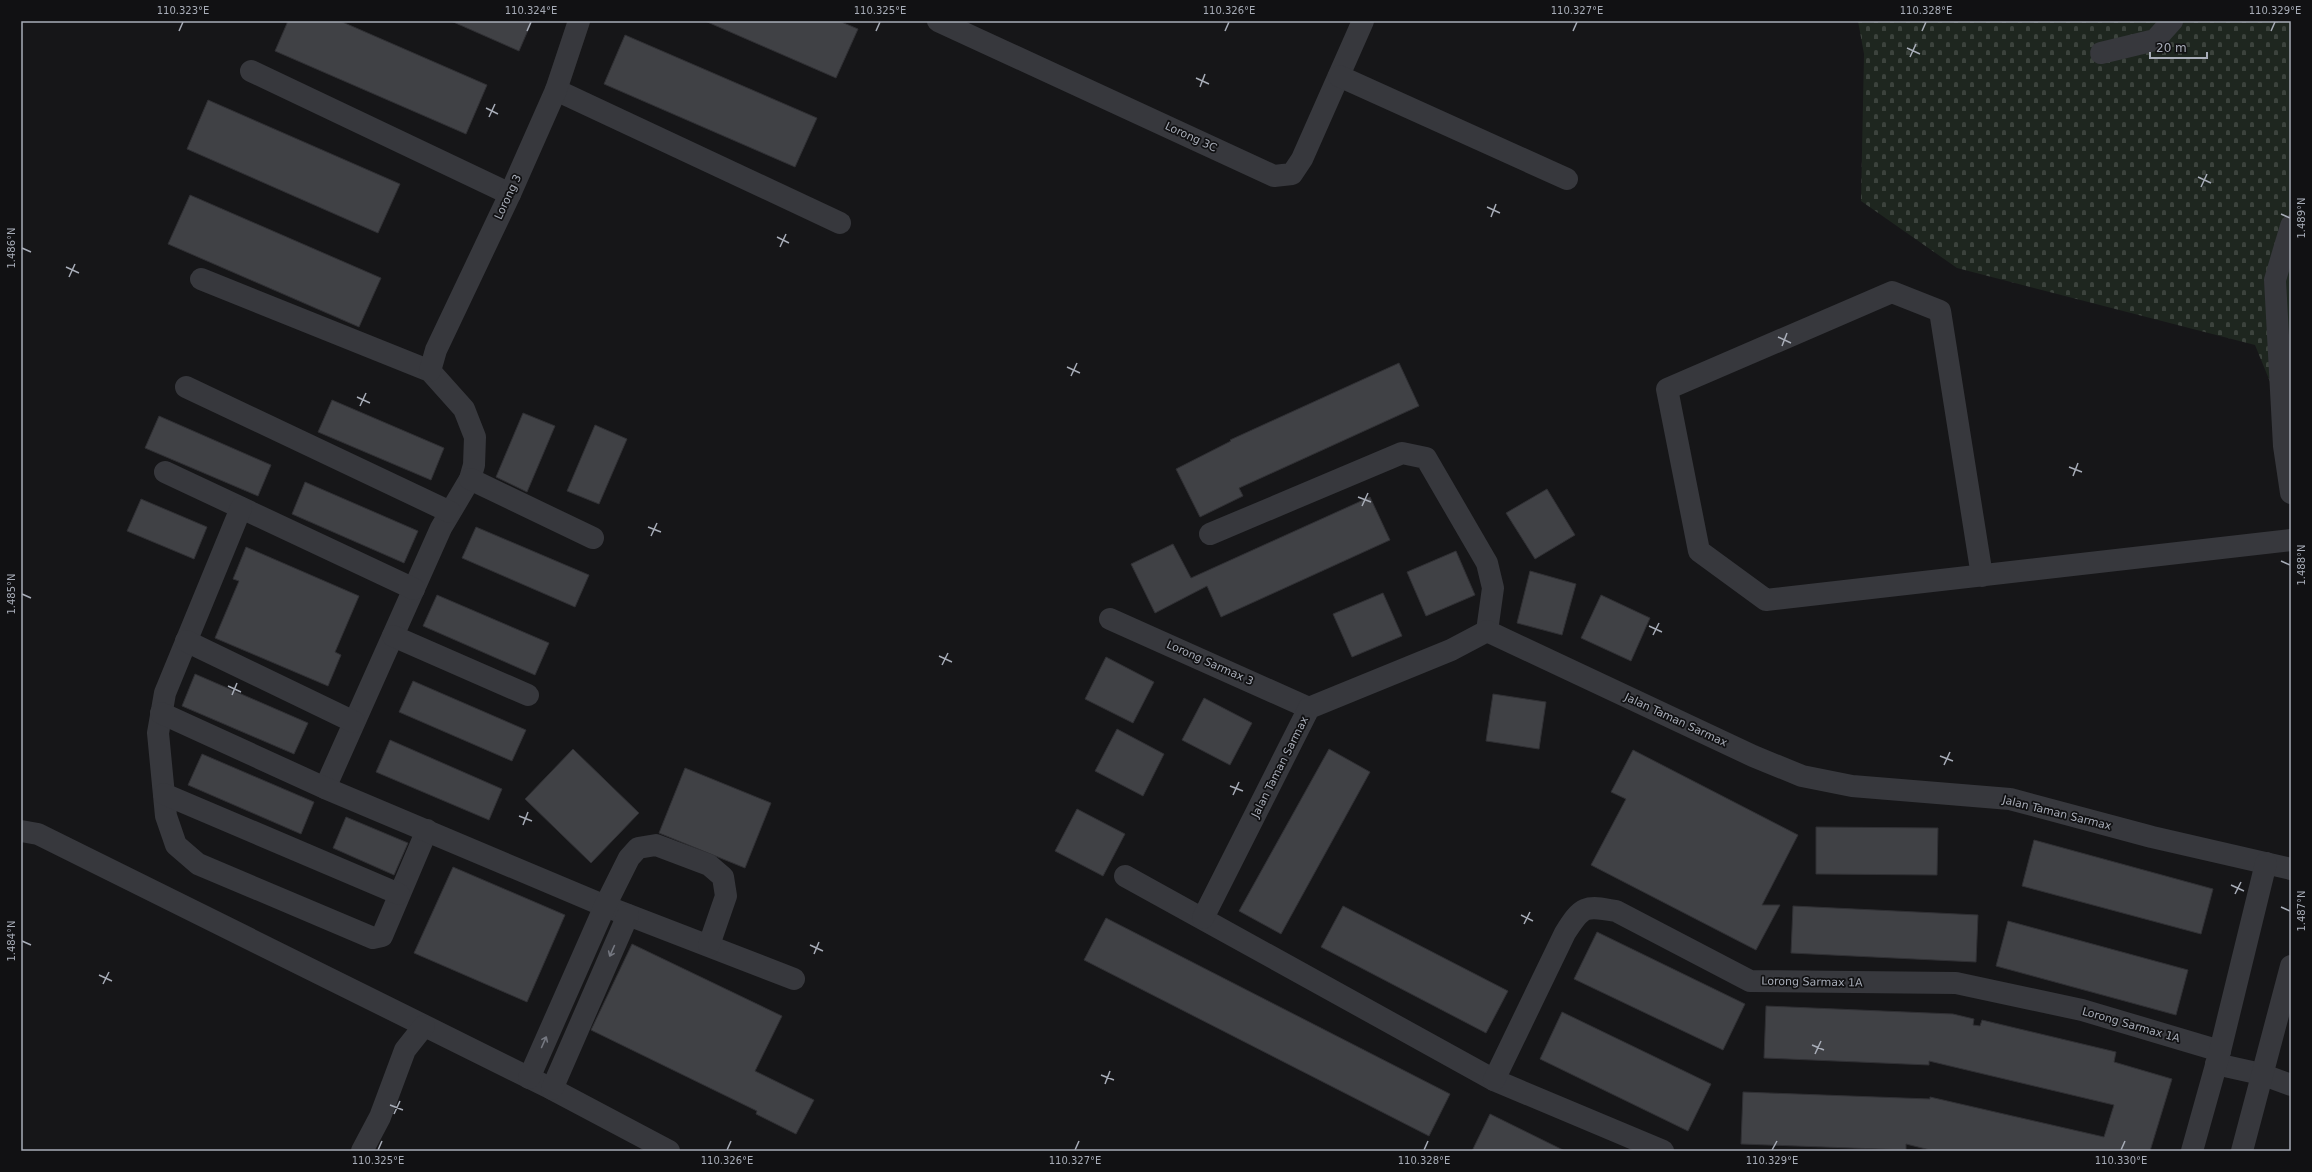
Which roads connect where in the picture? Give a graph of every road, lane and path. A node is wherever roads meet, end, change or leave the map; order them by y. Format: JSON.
{"nodes":[{"id":1,"x":579,"y":21,"type":"edge"},
{"id":2,"x":938,"y":21,"type":"edge"},
{"id":3,"x":1363,"y":21,"type":"edge"},
{"id":4,"x":2172,"y":21,"type":"edge"},
{"id":5,"x":2101,"y":52,"type":"dead end"},
{"id":6,"x":251,"y":71,"type":"dead end"},
{"id":7,"x":1339,"y":76,"type":"junction"},
{"id":8,"x":556,"y":90,"type":"junction"},
{"id":9,"x":1567,"y":179,"type":"dead end"},
{"id":10,"x":510,"y":194,"type":"junction"},
{"id":11,"x":840,"y":223,"type":"dead end"},
{"id":12,"x":2291,"y":226,"type":"edge"},
{"id":13,"x":201,"y":279,"type":"dead end"},
{"id":14,"x":430,"y":371,"type":"junction"},
{"id":15,"x":186,"y":387,"type":"dead end"},
{"id":16,"x":165,"y":472,"type":"dead end"},
{"id":17,"x":470,"y":479,"type":"junction"},
{"id":18,"x":2291,"y":492,"type":"edge"},
{"id":19,"x":241,"y":508,"type":"junction"},
{"id":20,"x":450,"y":512,"type":"junction"},
{"id":21,"x":1210,"y":534,"type":"dead end"},
{"id":22,"x":593,"y":538,"type":"dead end"},
{"id":23,"x":2291,"y":540,"type":"edge"},
{"id":24,"x":1982,"y":576,"type":"junction"},
{"id":25,"x":414,"y":589,"type":"junction"},
{"id":26,"x":1110,"y":619,"type":"dead end"},
{"id":27,"x":1487,"y":632,"type":"junction"},
{"id":28,"x":392,"y":636,"type":"junction"},
{"id":29,"x":186,"y":641,"type":"junction"},
{"id":30,"x":528,"y":695,"type":"dead end"},
{"id":31,"x":1309,"y":708,"type":"junction"},
{"id":32,"x":161,"y":714,"type":"junction"},
{"id":33,"x":354,"y":722,"type":"junction"},
{"id":34,"x":325,"y":788,"type":"junction"},
{"id":35,"x":164,"y":794,"type":"junction"},
{"id":36,"x":427,"y":830,"type":"junction"},
{"id":37,"x":21,"y":831,"type":"edge"},
{"id":38,"x":2266,"y":863,"type":"junction"},
{"id":39,"x":2291,"y":869,"type":"edge"},
{"id":40,"x":1125,"y":876,"type":"dead end"},
{"id":41,"x":399,"y":894,"type":"junction"},
{"id":42,"x":605,"y":906,"type":"junction"},
{"id":43,"x":628,"y":915,"type":"junction"},
{"id":44,"x":1203,"y":918,"type":"junction"},
{"id":45,"x":709,"y":945,"type":"junction"},
{"id":46,"x":2291,"y":966,"type":"edge"},
{"id":47,"x":794,"y":979,"type":"dead end"},
{"id":48,"x":424,"y":1026,"type":"junction"},
{"id":49,"x":2218,"y":1058,"type":"junction"},
{"id":50,"x":2262,"y":1074,"type":"junction"},
{"id":51,"x":528,"y":1078,"type":"junction"},
{"id":52,"x":1494,"y":1080,"type":"junction"},
{"id":53,"x":2291,"y":1085,"type":"edge"},
{"id":54,"x":552,"y":1089,"type":"junction"},
{"id":55,"x":362,"y":1151,"type":"edge"},
{"id":56,"x":669,"y":1151,"type":"edge"},
{"id":57,"x":1663,"y":1151,"type":"edge"},
{"id":58,"x":2192,"y":1151,"type":"edge"},
{"id":59,"x":2242,"y":1151,"type":"edge"}],
"edges":[{"from":1,"to":8,"type":"street","name":"Lorong 3"},
{"from":2,"to":7,"type":"street","name":"Lorong 3C"},
{"from":3,"to":7,"type":"street","name":"Lorong 3C"},
{"from":4,"to":5,"type":"street"},
{"from":6,"to":10,"type":"street"},
{"from":7,"to":9,"type":"street"},
{"from":8,"to":10,"type":"street","name":"Lorong 3"},
{"from":8,"to":11,"type":"street"},
{"from":10,"to":14,"type":"street","name":"Lorong 3"},
{"from":12,"to":18,"type":"street"},
{"from":13,"to":14,"type":"street"},
{"from":14,"to":17,"type":"street"},
{"from":15,"to":20,"type":"street"},
{"from":16,"to":19,"type":"street"},
{"from":17,"to":20,"type":"street"},
{"from":17,"to":22,"type":"street"},
{"from":19,"to":25,"type":"street"},
{"from":19,"to":29,"type":"street"},
{"from":20,"to":25,"type":"street"},
{"from":21,"to":27,"type":"street"},
{"from":23,"to":24,"type":"street"},
{"from":24,"to":24,"type":"street"},
{"from":25,"to":28,"type":"street"},
{"from":26,"to":31,"type":"street","name":"Lorong Sarmax 3"},
{"from":27,"to":31,"type":"street","name":"Jalan Taman Sarmax"},
{"from":27,"to":38,"type":"street","name":"Jalan Taman Sarmax"},
{"from":28,"to":30,"type":"street"},
{"from":28,"to":33,"type":"street"},
{"from":29,"to":32,"type":"street"},
{"from":29,"to":33,"type":"street"},
{"from":31,"to":44,"type":"street","name":"Jalan Taman Sarmax"},
{"from":32,"to":34,"type":"street"},
{"from":32,"to":35,"type":"street"},
{"from":33,"to":34,"type":"street"},
{"from":34,"to":36,"type":"street"},
{"from":35,"to":41,"type":"street"},
{"from":35,"to":41,"type":"street"},
{"from":36,"to":41,"type":"street"},
{"from":36,"to":42,"type":"street"},
{"from":37,"to":48,"type":"street"},
{"from":38,"to":39,"type":"street","name":"Jalan Taman Sarmax"},
{"from":38,"to":49,"type":"street"},
{"from":40,"to":44,"type":"street"},
{"from":42,"to":43,"type":"street"},
{"from":42,"to":45,"type":"street"},
{"from":51,"to":42,"type":"street","one_way":true},
{"from":43,"to":45,"type":"street"},
{"from":43,"to":54,"type":"street","one_way":true},
{"from":44,"to":52,"type":"street"},
{"from":45,"to":47,"type":"street"},
{"from":46,"to":50,"type":"street"},
{"from":48,"to":51,"type":"street"},
{"from":48,"to":55,"type":"street"},
{"from":49,"to":50,"type":"street","name":"Lorong Sarmax 1A"},
{"from":49,"to":52,"type":"street","name":"Lorong Sarmax 1A"},
{"from":49,"to":58,"type":"street"},
{"from":50,"to":53,"type":"street","name":"Lorong Sarmax 1A"},
{"from":50,"to":59,"type":"street"},
{"from":51,"to":54,"type":"street"},
{"from":52,"to":57,"type":"street"},
{"from":54,"to":56,"type":"street"}]}
